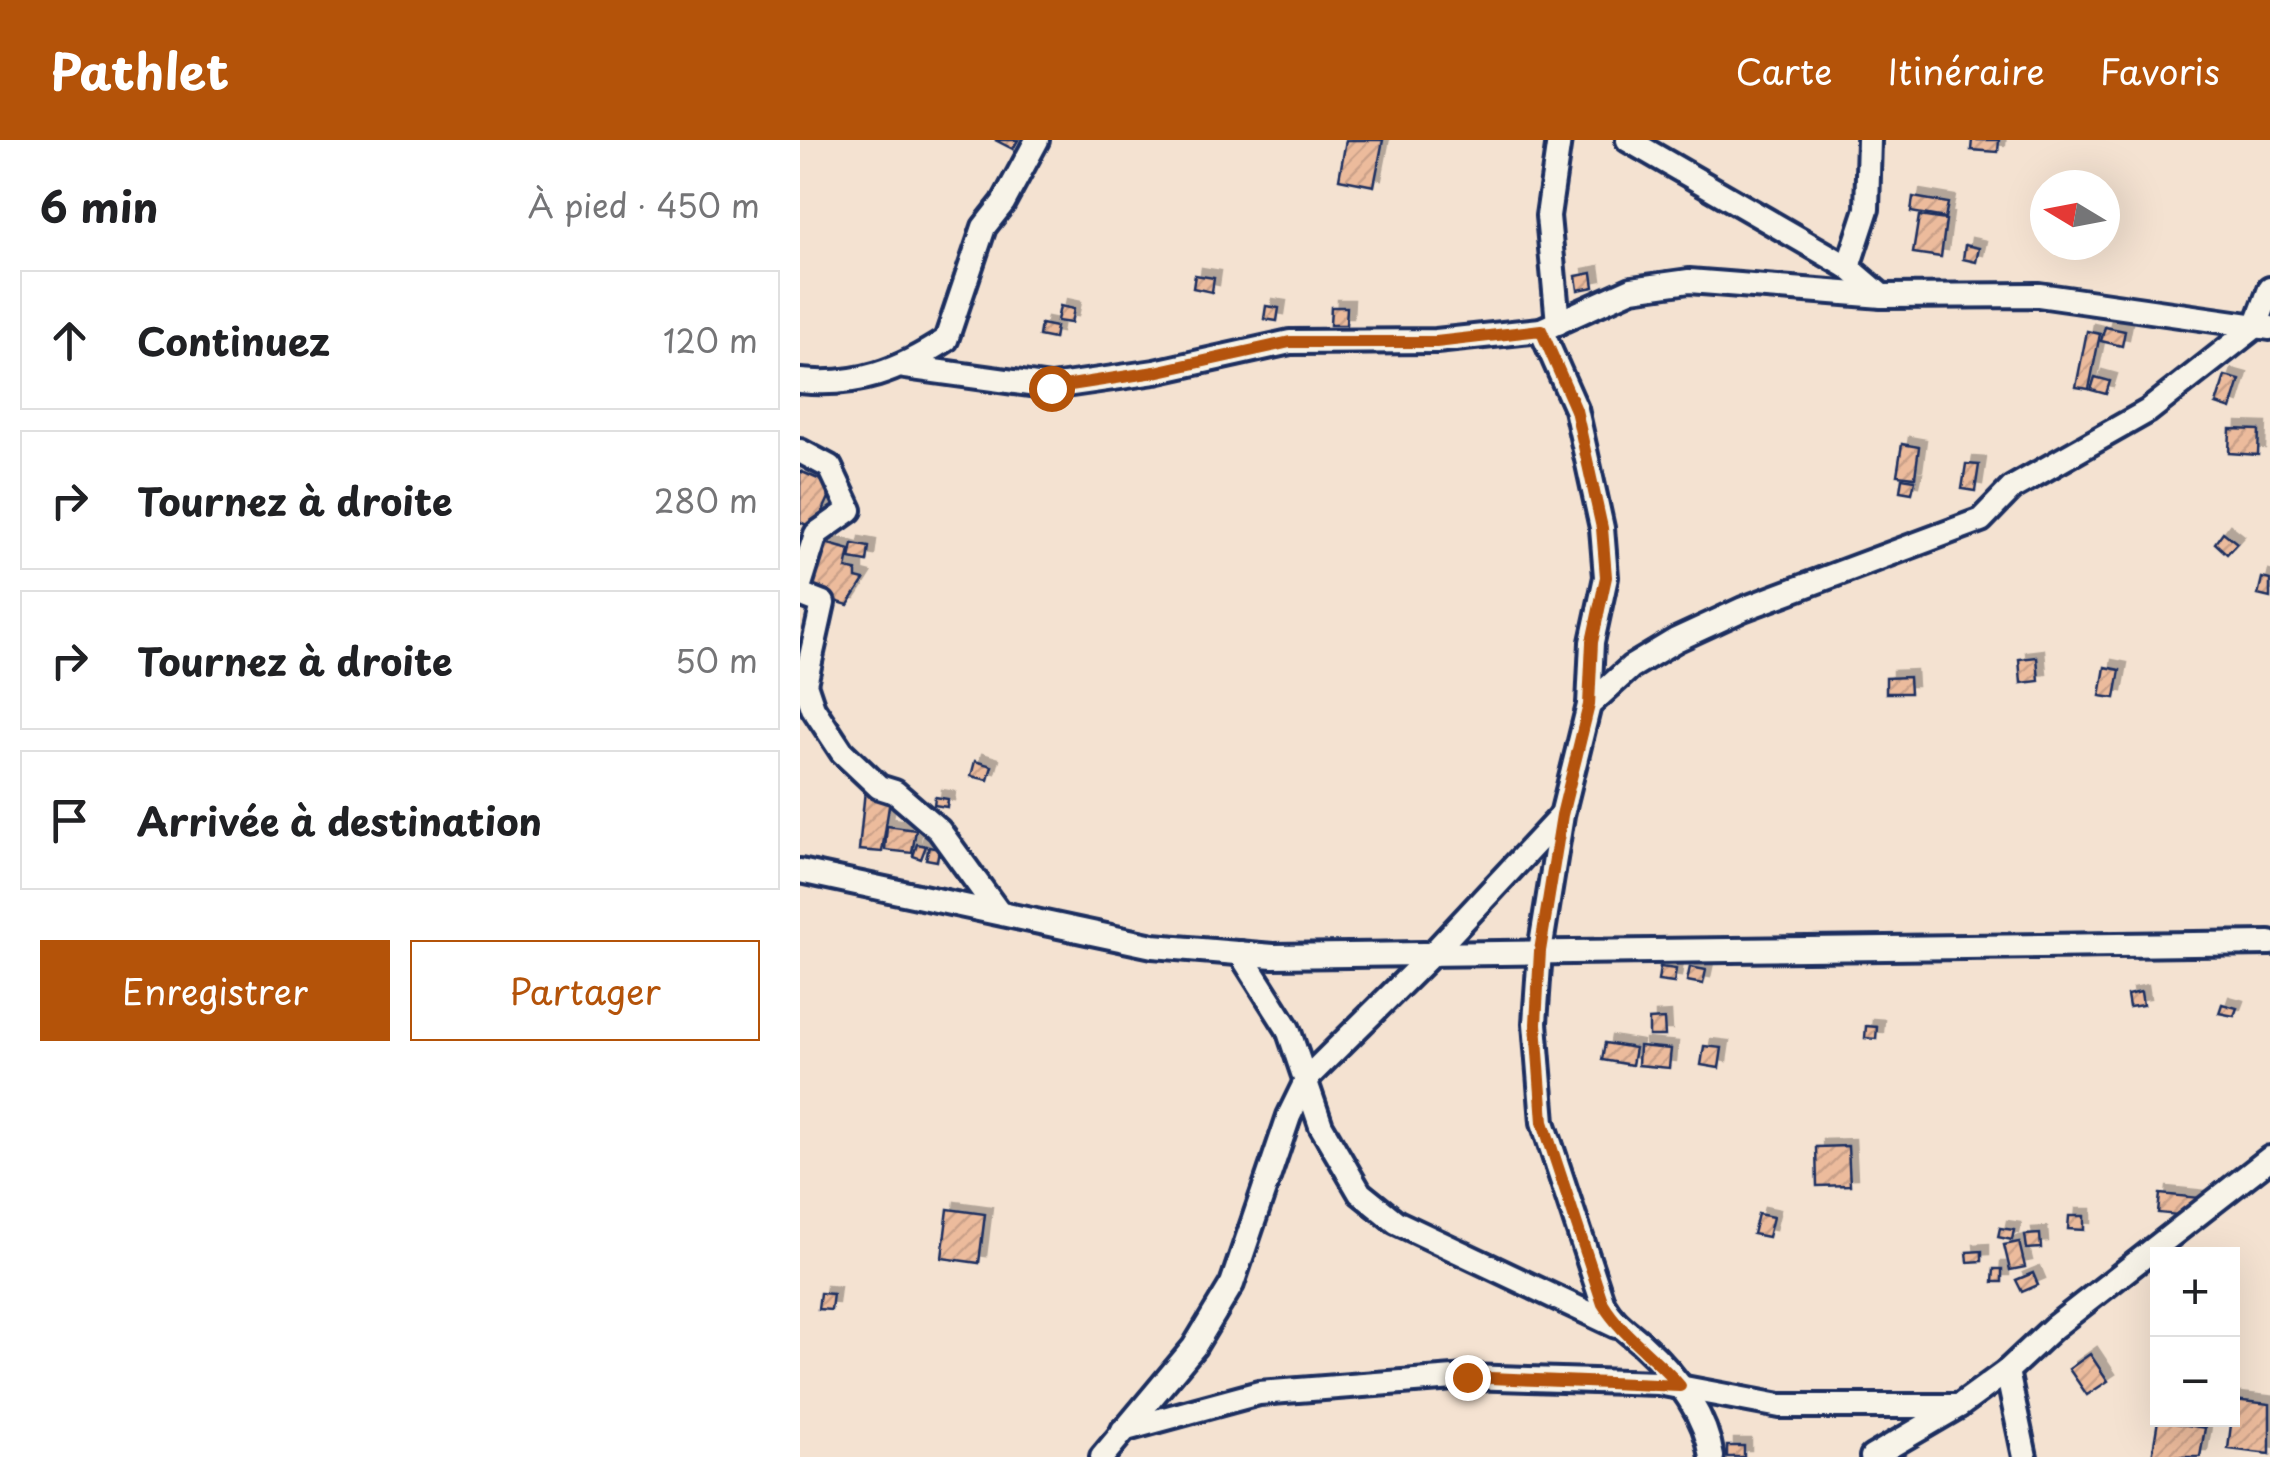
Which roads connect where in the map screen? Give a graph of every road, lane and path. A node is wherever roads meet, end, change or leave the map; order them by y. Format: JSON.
{"nodes":[{"id":1,"x":1037,"y":140,"type":"edge"},
{"id":2,"x":1559,"y":140,"type":"edge"},
{"id":3,"x":1628,"y":140,"type":"edge"},
{"id":4,"x":1869,"y":140,"type":"edge"},
{"id":5,"x":1848,"y":267,"type":"junction"},
{"id":6,"x":2270,"y":289,"type":"edge"},
{"id":7,"x":1882,"y":296,"type":"junction"},
{"id":8,"x":1550,"y":327,"type":"junction"},
{"id":9,"x":2263,"y":327,"type":"edge"},
{"id":10,"x":905,"y":367,"type":"junction"},
{"id":11,"x":800,"y":380,"type":"edge"},
{"id":12,"x":800,"y":450,"type":"edge"},
{"id":13,"x":800,"y":584,"type":"edge"},
{"id":14,"x":800,"y":594,"type":"edge"},
{"id":15,"x":1589,"y":705,"type":"junction"},
{"id":16,"x":1562,"y":815,"type":"junction"},
{"id":17,"x":800,"y":871,"type":"edge"},
{"id":18,"x":998,"y":910,"type":"junction"},
{"id":19,"x":2270,"y":943,"type":"edge"},
{"id":20,"x":1540,"y":951,"type":"junction"},
{"id":21,"x":1240,"y":953,"type":"junction"},
{"id":22,"x":1433,"y":953,"type":"junction"},
{"id":23,"x":1308,"y":1077,"type":"junction"},
{"id":24,"x":2270,"y":1158,"type":"edge"},
{"id":25,"x":1616,"y":1326,"type":"junction"},
{"id":26,"x":2007,"y":1371,"type":"junction"},
{"id":27,"x":1680,"y":1386,"type":"junction"},
{"id":28,"x":1959,"y":1406,"type":"junction"},
{"id":29,"x":1124,"y":1430,"type":"junction"},
{"id":30,"x":1102,"y":1457,"type":"edge"},
{"id":31,"x":1712,"y":1457,"type":"edge"},
{"id":32,"x":1872,"y":1457,"type":"edge"},
{"id":33,"x":2024,"y":1457,"type":"edge"}],
"edges":[{"from":1,"to":10,"type":"street"},
{"from":2,"to":8,"type":"street"},
{"from":3,"to":5,"type":"street"},
{"from":4,"to":5,"type":"street"},
{"from":5,"to":7,"type":"street"},
{"from":6,"to":9,"type":"street"},
{"from":7,"to":8,"type":"street"},
{"from":7,"to":9,"type":"street"},
{"from":8,"to":10,"type":"street"},
{"from":8,"to":15,"type":"street"},
{"from":9,"to":15,"type":"street"},
{"from":10,"to":11,"type":"street"},
{"from":12,"to":13,"type":"street"},
{"from":14,"to":18,"type":"street"},
{"from":15,"to":16,"type":"street"},
{"from":16,"to":20,"type":"street"},
{"from":16,"to":22,"type":"street"},
{"from":17,"to":18,"type":"street"},
{"from":18,"to":21,"type":"street"},
{"from":19,"to":20,"type":"street"},
{"from":20,"to":22,"type":"street"},
{"from":20,"to":25,"type":"street"},
{"from":21,"to":22,"type":"street"},
{"from":21,"to":23,"type":"street"},
{"from":22,"to":23,"type":"street"},
{"from":23,"to":25,"type":"street"},
{"from":23,"to":29,"type":"street"},
{"from":24,"to":26,"type":"street"},
{"from":25,"to":27,"type":"street"},
{"from":26,"to":28,"type":"street"},
{"from":26,"to":33,"type":"street"},
{"from":27,"to":28,"type":"street"},
{"from":27,"to":29,"type":"street"},
{"from":27,"to":31,"type":"street"},
{"from":28,"to":32,"type":"street"},
{"from":29,"to":30,"type":"street"}]}
